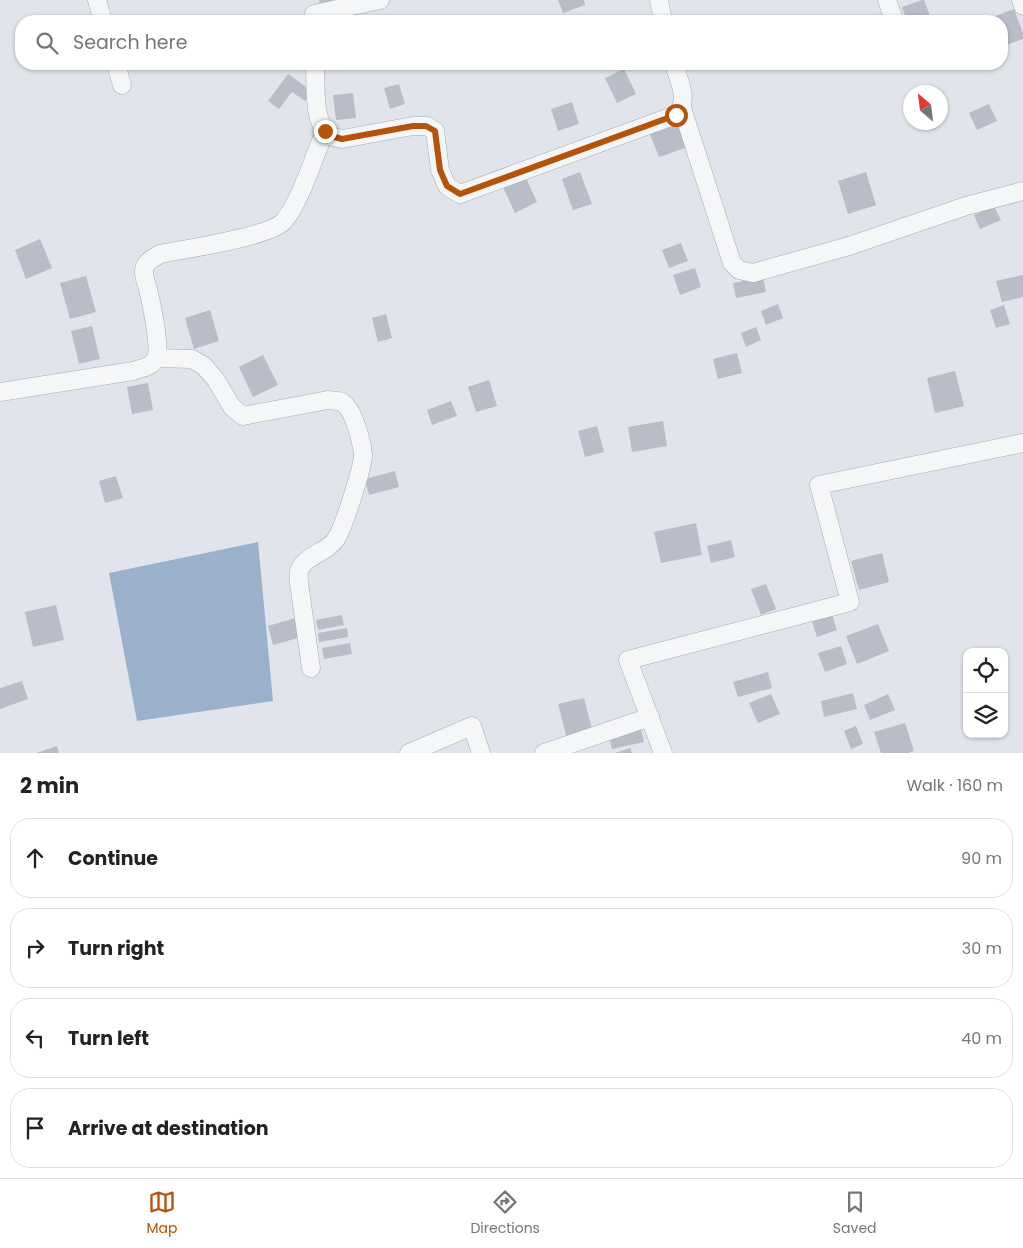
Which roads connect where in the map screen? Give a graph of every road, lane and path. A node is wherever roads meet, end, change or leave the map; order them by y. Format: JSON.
{"nodes":[{"id":1,"x":97,"y":0,"type":"edge"},
{"id":2,"x":380,"y":0,"type":"edge"},
{"id":3,"x":659,"y":0,"type":"edge"},
{"id":4,"x":1021,"y":0,"type":"edge"},
{"id":5,"x":1023,"y":6,"type":"edge"},
{"id":6,"x":314,"y":12,"type":"edge"},
{"id":7,"x":101,"y":15,"type":"edge"},
{"id":8,"x":662,"y":15,"type":"edge"},
{"id":9,"x":118,"y":70,"type":"edge"},
{"id":10,"x":316,"y":70,"type":"edge"},
{"id":11,"x":676,"y":70,"type":"edge"},
{"id":12,"x":122,"y":85,"type":"dead end"},
{"id":13,"x":682,"y":108,"type":"junction"},
{"id":14,"x":325,"y":131,"type":"junction"},
{"id":15,"x":1023,"y":191,"type":"edge"},
{"id":16,"x":156,"y":358,"type":"junction"},
{"id":17,"x":0,"y":392,"type":"edge"},
{"id":18,"x":1023,"y":443,"type":"edge"},
{"id":19,"x":311,"y":668,"type":"dead end"},
{"id":20,"x":650,"y":717,"type":"junction"},
{"id":21,"x":409,"y":753,"type":"edge"},
{"id":22,"x":482,"y":753,"type":"edge"},
{"id":23,"x":544,"y":753,"type":"edge"},
{"id":24,"x":663,"y":753,"type":"edge"}],
"edges":[{"from":1,"to":7,"type":"street"},
{"from":2,"to":6,"type":"street"},
{"from":3,"to":8,"type":"street"},
{"from":4,"to":5,"type":"street"},
{"from":9,"to":12,"type":"street"},
{"from":10,"to":14,"type":"street"},
{"from":11,"to":13,"type":"street"},
{"from":13,"to":14,"type":"street"},
{"from":13,"to":15,"type":"street"},
{"from":14,"to":16,"type":"street"},
{"from":16,"to":17,"type":"street"},
{"from":16,"to":19,"type":"street"},
{"from":18,"to":20,"type":"street"},
{"from":20,"to":23,"type":"street"},
{"from":20,"to":24,"type":"street"},
{"from":21,"to":22,"type":"street"}]}
